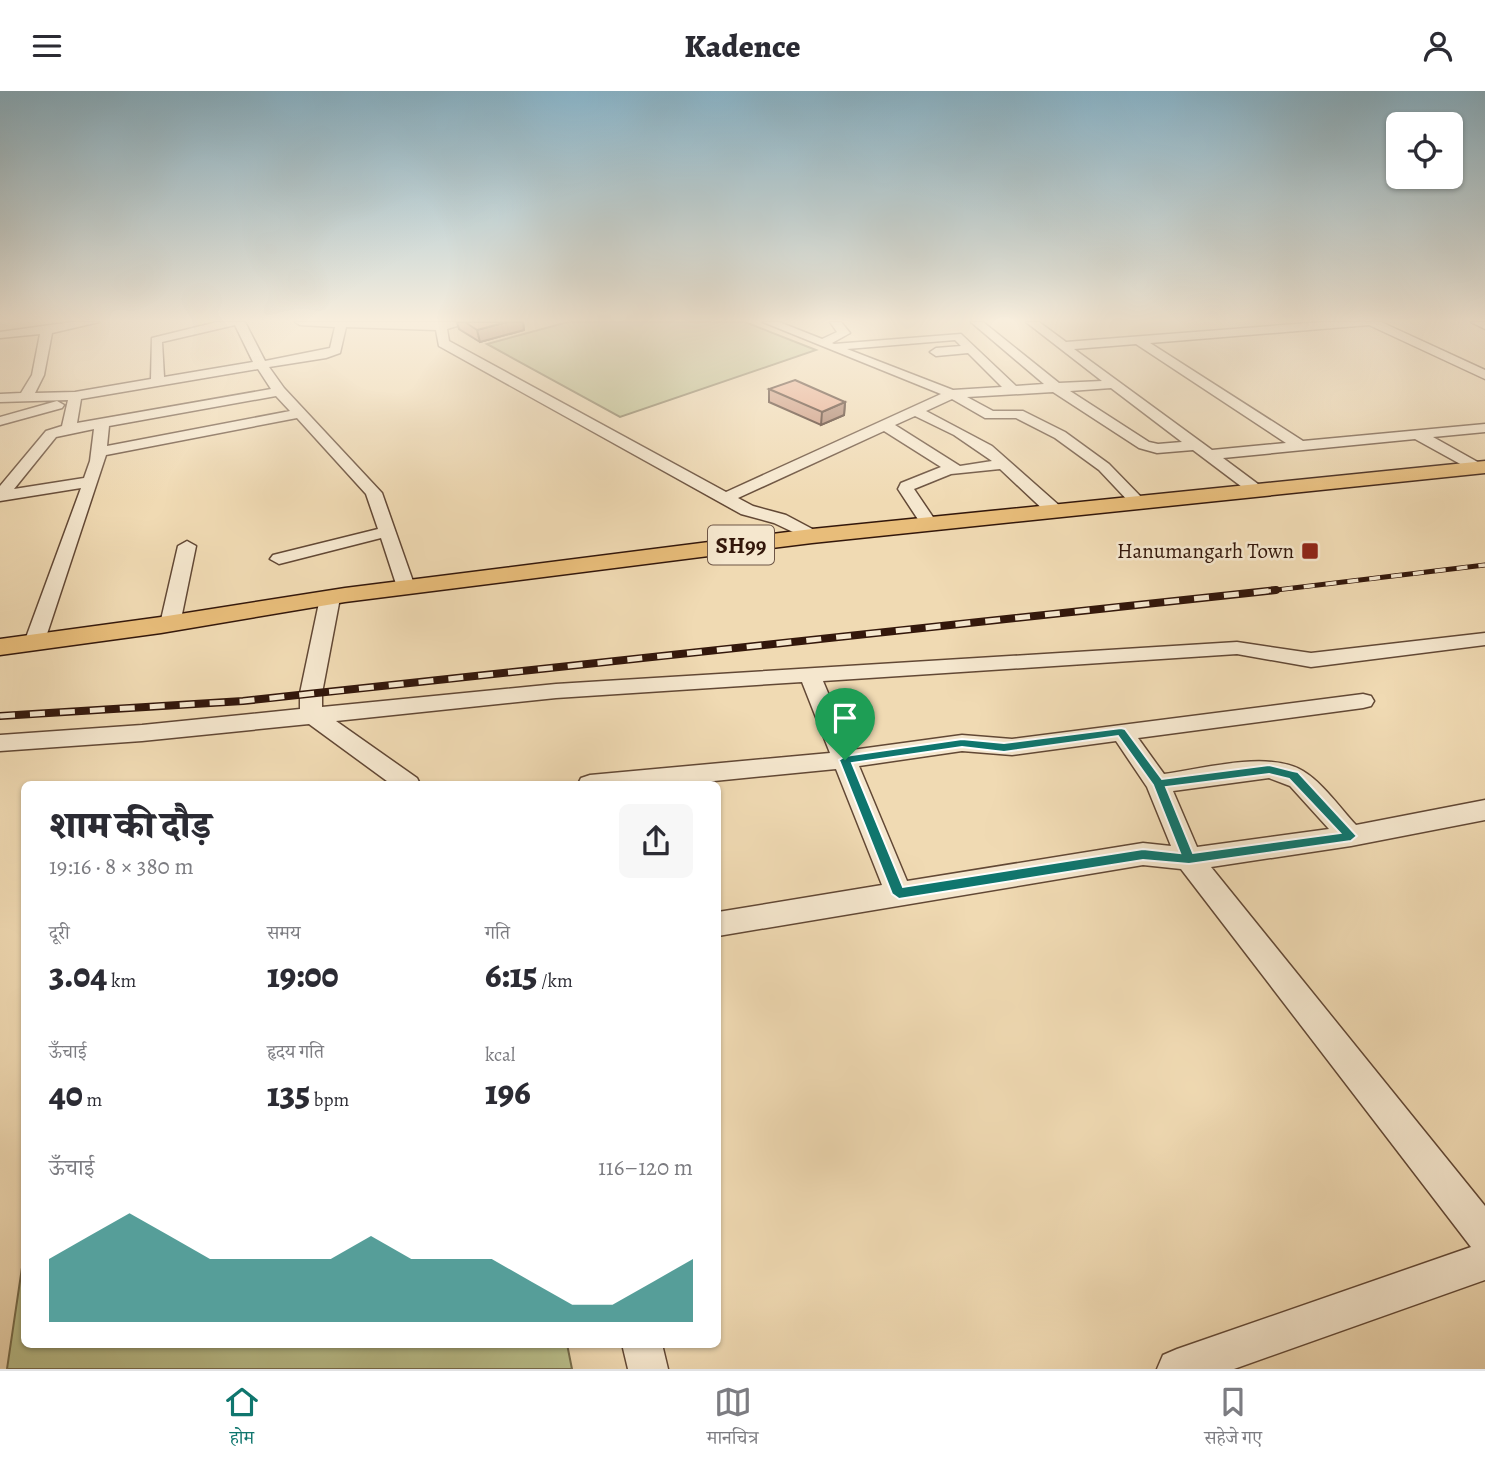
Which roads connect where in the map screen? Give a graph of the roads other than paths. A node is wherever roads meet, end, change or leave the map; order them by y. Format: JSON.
{"nodes":[{"id":1,"x":34,"y":382,"type":"edge"},
{"id":2,"x":166,"y":382,"type":"edge"},
{"id":3,"x":273,"y":382,"type":"edge"},
{"id":4,"x":513,"y":382,"type":"edge"},
{"id":5,"x":540,"y":382,"type":"edge"},
{"id":6,"x":920,"y":382,"type":"edge"},
{"id":7,"x":1004,"y":382,"type":"edge"},
{"id":8,"x":1048,"y":382,"type":"edge"},
{"id":9,"x":1111,"y":382,"type":"edge"},
{"id":10,"x":1202,"y":382,"type":"edge"},
{"id":11,"x":158,"y":383,"type":"joint"},
{"id":12,"x":1114,"y":384,"type":"junction"},
{"id":13,"x":1055,"y":387,"type":"junction"},
{"id":14,"x":1012,"y":389,"type":"junction"},
{"id":15,"x":279,"y":391,"type":"junction"},
{"id":16,"x":952,"y":394,"type":"junction"},
{"id":17,"x":26,"y":397,"type":"junction"},
{"id":18,"x":0,"y":398,"type":"edge"},
{"id":19,"x":74,"y":398,"type":"junction"},
{"id":20,"x":915,"y":411,"type":"junction"},
{"id":21,"x":301,"y":413,"type":"junction"},
{"id":22,"x":600,"y":414,"type":"junction"},
{"id":23,"x":583,"y":420,"type":"junction"},
{"id":24,"x":0,"y":421,"type":"edge"},
{"id":25,"x":102,"y":424,"type":"junction"},
{"id":26,"x":885,"y":425,"type":"junction"},
{"id":27,"x":1485,"y":428,"type":"edge"},
{"id":28,"x":69,"y":429,"type":"junction"},
{"id":29,"x":1418,"y":435,"type":"junction"},
{"id":30,"x":1195,"y":445,"type":"junction"},
{"id":31,"x":1300,"y":446,"type":"junction"},
{"id":32,"x":99,"y":452,"type":"junction"},
{"id":33,"x":1209,"y":455,"type":"junction"},
{"id":34,"x":1005,"y":464,"type":"junction"},
{"id":35,"x":1481,"y":467,"type":"edge"},
{"id":36,"x":954,"y":468,"type":"junction"},
{"id":37,"x":707,"y":471,"type":"dead end"},
{"id":38,"x":91,"y":482,"type":"junction"},
{"id":39,"x":4,"y":485,"type":"edge"},
{"id":40,"x":733,"y":490,"type":"junction"},
{"id":41,"x":1256,"y":490,"type":"junction"},
{"id":42,"x":1138,"y":502,"type":"junction"},
{"id":43,"x":1055,"y":511,"type":"junction"},
{"id":44,"x":929,"y":523,"type":"junction"},
{"id":45,"x":389,"y":531,"type":"junction"},
{"id":46,"x":812,"y":535,"type":"junction"},
{"id":47,"x":187,"y":547,"type":"dead end"},
{"id":48,"x":279,"y":559,"type":"dead end"},
{"id":49,"x":405,"y":587,"type":"junction"},
{"id":50,"x":330,"y":598,"type":"junction"},
{"id":51,"x":170,"y":624,"type":"junction"},
{"id":52,"x":1485,"y":639,"type":"edge"},
{"id":53,"x":34,"y":643,"type":"junction"},
{"id":54,"x":0,"y":647,"type":"edge"},
{"id":55,"x":810,"y":676,"type":"junction"},
{"id":56,"x":1363,"y":701,"type":"dead end"},
{"id":57,"x":311,"y":714,"type":"junction"},
{"id":58,"x":1121,"y":732,"type":"junction"},
{"id":59,"x":0,"y":743,"type":"edge"},
{"id":60,"x":845,"y":760,"type":"junction"},
{"id":61,"x":404,"y":781,"type":"edge"},
{"id":62,"x":622,"y":781,"type":"edge"},
{"id":63,"x":1158,"y":784,"type":"junction"},
{"id":64,"x":1485,"y":810,"type":"edge"},
{"id":65,"x":1351,"y":836,"type":"junction"},
{"id":66,"x":1189,"y":859,"type":"junction"},
{"id":67,"x":899,"y":894,"type":"junction"},
{"id":68,"x":721,"y":924,"type":"edge"},
{"id":69,"x":1485,"y":1234,"type":"edge"},
{"id":70,"x":1485,"y":1261,"type":"edge"},
{"id":71,"x":643,"y":1348,"type":"edge"},
{"id":72,"x":648,"y":1369,"type":"edge"},
{"id":73,"x":1177,"y":1369,"type":"edge"}],
"edges":[{"from":1,"to":17,"type":"street"},
{"from":2,"to":11,"type":"street"},
{"from":3,"to":15,"type":"street"},
{"from":4,"to":23,"type":"street"},
{"from":5,"to":22,"type":"street"},
{"from":6,"to":16,"type":"street"},
{"from":7,"to":14,"type":"street"},
{"from":8,"to":13,"type":"street"},
{"from":9,"to":12,"type":"street"},
{"from":10,"to":31,"type":"street"},
{"from":11,"to":19,"type":"street"},
{"from":12,"to":13,"type":"street"},
{"from":12,"to":30,"type":"street"},
{"from":13,"to":14,"type":"street"},
{"from":13,"to":30,"type":"street"},
{"from":14,"to":16,"type":"street"},
{"from":15,"to":21,"type":"street"},
{"from":15,"to":25,"type":"street"},
{"from":16,"to":20,"type":"street"},
{"from":16,"to":42,"type":"street"},
{"from":17,"to":18,"type":"street"},
{"from":17,"to":19,"type":"street"},
{"from":19,"to":24,"type":"street"},
{"from":19,"to":28,"type":"street"},
{"from":20,"to":26,"type":"street"},
{"from":20,"to":34,"type":"street"},
{"from":21,"to":32,"type":"street"},
{"from":21,"to":45,"type":"street"},
{"from":22,"to":23,"type":"street"},
{"from":22,"to":37,"type":"street"},
{"from":23,"to":40,"type":"street"},
{"from":25,"to":28,"type":"street"},
{"from":25,"to":32,"type":"street"},
{"from":26,"to":36,"type":"street"},
{"from":26,"to":40,"type":"street"},
{"from":27,"to":29,"type":"street"},
{"from":28,"to":39,"type":"street"},
{"from":29,"to":31,"type":"street"},
{"from":29,"to":35,"type":"street"},
{"from":30,"to":33,"type":"street"},
{"from":31,"to":33,"type":"street"},
{"from":32,"to":38,"type":"street"},
{"from":33,"to":41,"type":"street"},
{"from":34,"to":36,"type":"street"},
{"from":34,"to":43,"type":"street"},
{"from":35,"to":41,"type":"main road","number":"SH99"},
{"from":36,"to":44,"type":"street"},
{"from":38,"to":39,"type":"street"},
{"from":38,"to":53,"type":"street"},
{"from":40,"to":46,"type":"street"},
{"from":41,"to":42,"type":"main road","number":"SH99"},
{"from":42,"to":43,"type":"main road","number":"SH99"},
{"from":43,"to":44,"type":"main road","number":"SH99"},
{"from":44,"to":46,"type":"main road","number":"SH99"},
{"from":45,"to":48,"type":"street"},
{"from":45,"to":49,"type":"street"},
{"from":46,"to":49,"type":"main road","number":"SH99"},
{"from":47,"to":51,"type":"street"},
{"from":49,"to":50,"type":"main road","number":"SH99"},
{"from":50,"to":51,"type":"main road","number":"SH99"},
{"from":50,"to":57,"type":"street"},
{"from":51,"to":53,"type":"main road","number":"SH99"},
{"from":52,"to":55,"type":"street"},
{"from":53,"to":54,"type":"main road","number":"SH99"},
{"from":55,"to":57,"type":"street"},
{"from":55,"to":60,"type":"street"},
{"from":56,"to":58,"type":"street"},
{"from":57,"to":59,"type":"street"},
{"from":57,"to":61,"type":"street"},
{"from":58,"to":60,"type":"street"},
{"from":58,"to":63,"type":"street"},
{"from":60,"to":62,"type":"street"},
{"from":60,"to":67,"type":"street"},
{"from":63,"to":65,"type":"street"},
{"from":63,"to":66,"type":"street"},
{"from":64,"to":65,"type":"street"},
{"from":65,"to":66,"type":"street"},
{"from":66,"to":67,"type":"street"},
{"from":66,"to":69,"type":"street"},
{"from":67,"to":68,"type":"street"},
{"from":70,"to":73,"type":"street"},
{"from":71,"to":72,"type":"street"}]}
